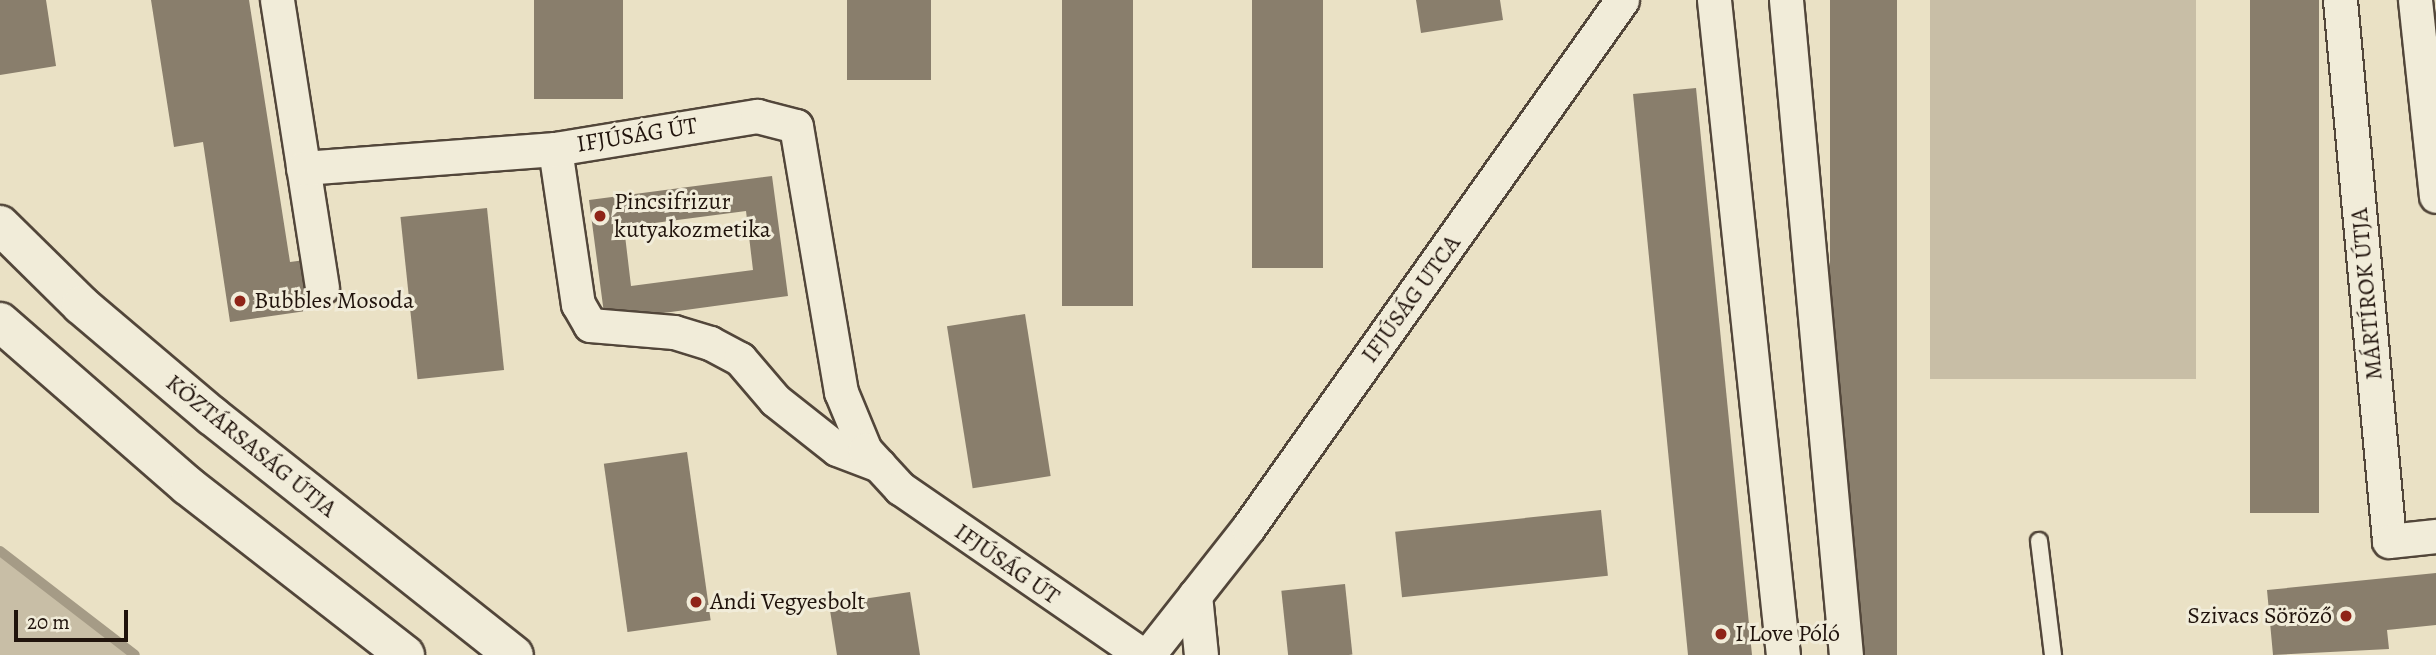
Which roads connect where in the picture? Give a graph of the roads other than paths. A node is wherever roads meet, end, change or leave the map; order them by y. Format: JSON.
{"nodes":[{"id":1,"x":277,"y":0,"type":"edge"},
{"id":2,"x":1622,"y":0,"type":"edge"},
{"id":3,"x":1714,"y":0,"type":"edge"},
{"id":4,"x":1786,"y":0,"type":"edge"},
{"id":5,"x":2340,"y":0,"type":"edge"},
{"id":6,"x":2415,"y":0,"type":"edge"},
{"id":7,"x":555,"y":149,"type":"junction"},
{"id":8,"x":303,"y":168,"type":"junction"},
{"id":9,"x":2436,"y":196,"type":"edge"},
{"id":10,"x":0,"y":225,"type":"edge"},
{"id":11,"x":322,"y":287,"type":"dead end"},
{"id":12,"x":0,"y":322,"type":"edge"},
{"id":13,"x":879,"y":465,"type":"junction"},
{"id":14,"x":2436,"y":536,"type":"edge"},
{"id":15,"x":2039,"y":541,"type":"dead end"},
{"id":16,"x":1195,"y":595,"type":"junction"},
{"id":17,"x":405,"y":655,"type":"edge"},
{"id":18,"x":514,"y":655,"type":"edge"},
{"id":19,"x":1142,"y":655,"type":"edge"},
{"id":20,"x":1148,"y":655,"type":"edge"},
{"id":21,"x":1201,"y":655,"type":"edge"},
{"id":22,"x":1783,"y":655,"type":"edge"},
{"id":23,"x":1846,"y":655,"type":"edge"},
{"id":24,"x":2053,"y":655,"type":"edge"}],
"edges":[{"from":1,"to":8,"type":"street"},
{"from":2,"to":16,"type":"street","name":"IFJÚSÁG UTCA"},
{"from":3,"to":22,"type":"street"},
{"from":4,"to":23,"type":"street"},
{"from":5,"to":14,"type":"street","name":"MÁRTÍROK ÚTJA"},
{"from":6,"to":9,"type":"street"},
{"from":7,"to":8,"type":"street"},
{"from":7,"to":13,"type":"street","name":"IFJÚSÁG ÚT"},
{"from":7,"to":13,"type":"street","name":"IFJÚSÁG ÚT"},
{"from":8,"to":11,"type":"street"},
{"from":10,"to":18,"type":"street","name":"KÖZTÁRSASÁG ÚTJA"},
{"from":12,"to":17,"type":"street"},
{"from":13,"to":19,"type":"street","name":"IFJÚSÁG ÚT"},
{"from":15,"to":24,"type":"lane"},
{"from":16,"to":20,"type":"street","name":"IFJÚSÁG UTCA"},
{"from":16,"to":21,"type":"street"}]}
